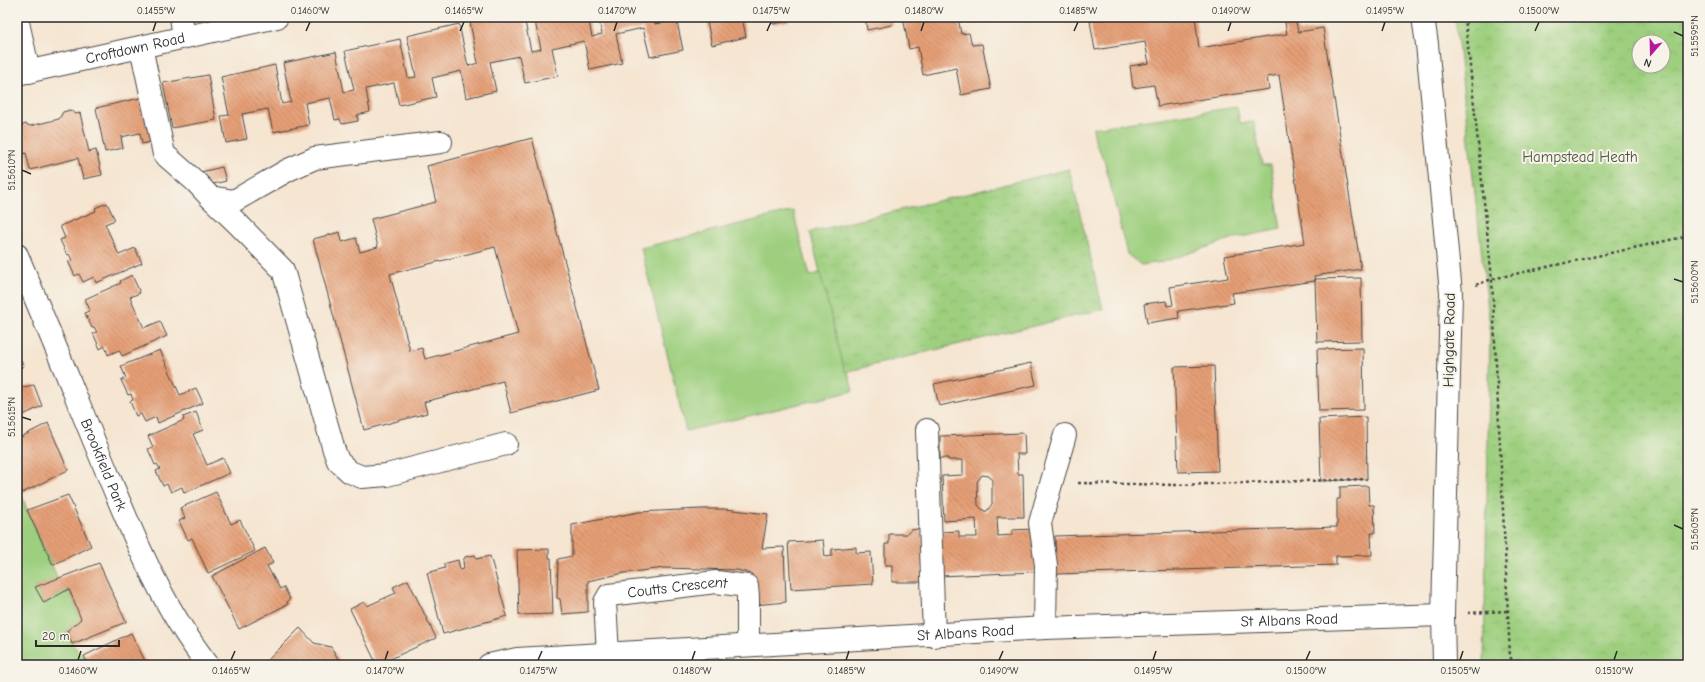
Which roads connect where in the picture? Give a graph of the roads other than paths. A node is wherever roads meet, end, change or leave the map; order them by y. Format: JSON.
{"nodes":[{"id":1,"x":277,"y":17,"type":"edge"},
{"id":2,"x":1423,"y":17,"type":"edge"},
{"id":3,"x":17,"y":18,"type":"edge"},
{"id":4,"x":182,"y":27,"type":"edge"},
{"id":5,"x":141,"y":47,"type":"junction"},
{"id":6,"x":23,"y":73,"type":"edge"},
{"id":7,"x":441,"y":142,"type":"dead end"},
{"id":8,"x":210,"y":197,"type":"junction"},
{"id":9,"x":17,"y":255,"type":"edge"},
{"id":10,"x":927,"y":430,"type":"dead end"},
{"id":11,"x":1065,"y":435,"type":"dead end"},
{"id":12,"x":506,"y":444,"type":"dead end"},
{"id":13,"x":1443,"y":615,"type":"junction"},
{"id":14,"x":1044,"y":628,"type":"junction"},
{"id":15,"x":934,"y":636,"type":"junction"},
{"id":16,"x":748,"y":645,"type":"junction"},
{"id":17,"x":608,"y":654,"type":"junction"},
{"id":18,"x":208,"y":665,"type":"edge"},
{"id":19,"x":489,"y":665,"type":"edge"},
{"id":20,"x":1444,"y":665,"type":"edge"}],
"edges":[{"from":1,"to":4,"type":"street","name":"Croftdown Road"},
{"from":2,"to":13,"type":"street","name":"Highgate Road"},
{"from":3,"to":6,"type":"street"},
{"from":4,"to":5,"type":"street","name":"Croftdown Road"},
{"from":5,"to":6,"type":"street","name":"Croftdown Road"},
{"from":5,"to":8,"type":"street"},
{"from":7,"to":8,"type":"street"},
{"from":8,"to":12,"type":"street"},
{"from":9,"to":18,"type":"street","name":"Brookfield Park"},
{"from":10,"to":15,"type":"street"},
{"from":11,"to":14,"type":"street"},
{"from":13,"to":14,"type":"street","name":"St Albans Road"},
{"from":13,"to":20,"type":"street","name":"Highgate Road"},
{"from":14,"to":15,"type":"street","name":"St Albans Road"},
{"from":15,"to":16,"type":"street","name":"St Albans Road"},
{"from":16,"to":17,"type":"street","name":"St Albans Road"},
{"from":16,"to":17,"type":"street","name":"Coutts Crescent"},
{"from":17,"to":19,"type":"street","name":"St Albans Road"}]}
